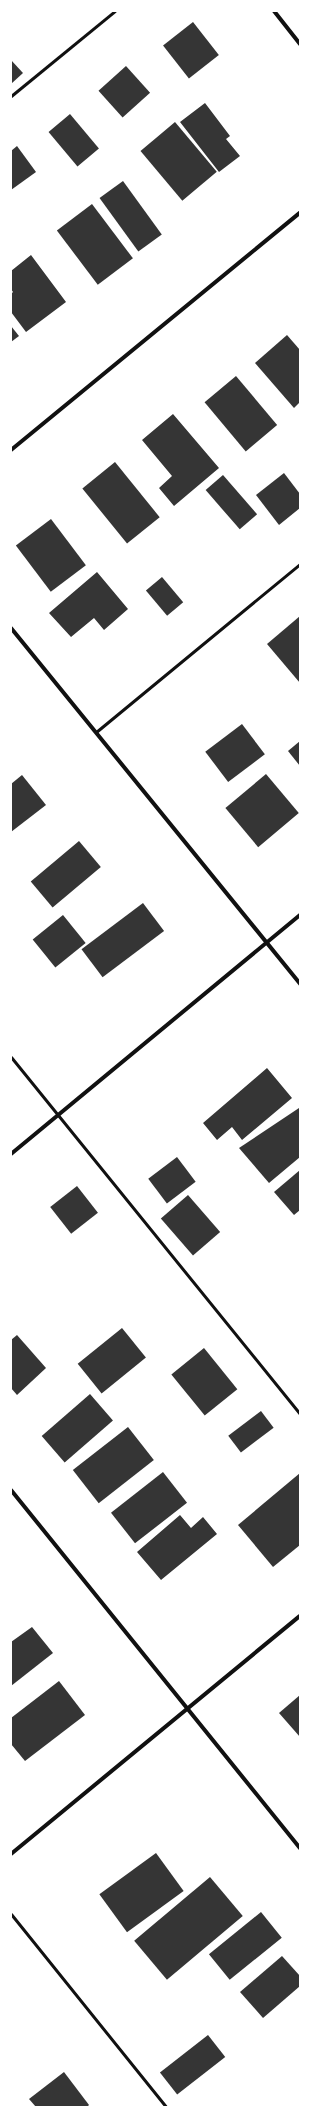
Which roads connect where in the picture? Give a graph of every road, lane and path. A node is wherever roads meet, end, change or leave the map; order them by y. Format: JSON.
{"nodes":[{"id":1,"x":115,"y":11,"type":"edge"},
{"id":2,"x":274,"y":11,"type":"edge"},
{"id":3,"x":300,"y":44,"type":"edge"},
{"id":4,"x":11,"y":96,"type":"edge"},
{"id":5,"x":300,"y":214,"type":"edge"},
{"id":6,"x":11,"y":450,"type":"edge"},
{"id":7,"x":300,"y":564,"type":"edge"},
{"id":8,"x":11,"y":628,"type":"edge"},
{"id":9,"x":96,"y":732,"type":"junction"},
{"id":10,"x":300,"y":915,"type":"edge"},
{"id":11,"x":267,"y":942,"type":"junction"},
{"id":12,"x":300,"y":984,"type":"edge"},
{"id":13,"x":11,"y":1056,"type":"edge"},
{"id":14,"x":58,"y":1115,"type":"junction"},
{"id":15,"x":11,"y":1154,"type":"edge"},
{"id":16,"x":300,"y":1414,"type":"edge"},
{"id":17,"x":11,"y":1490,"type":"edge"},
{"id":18,"x":300,"y":1616,"type":"edge"},
{"id":19,"x":188,"y":1709,"type":"junction"},
{"id":20,"x":300,"y":1848,"type":"edge"},
{"id":21,"x":11,"y":1854,"type":"edge"},
{"id":22,"x":11,"y":1914,"type":"edge"},
{"id":23,"x":166,"y":2107,"type":"edge"}],
"edges":[{"from":1,"to":4,"type":"lane"},
{"from":2,"to":3,"type":"street"},
{"from":5,"to":6,"type":"street"},
{"from":7,"to":9,"type":"lane"},
{"from":8,"to":9,"type":"street"},
{"from":9,"to":11,"type":"street"},
{"from":10,"to":11,"type":"street"},
{"from":11,"to":12,"type":"street"},
{"from":11,"to":14,"type":"street"},
{"from":13,"to":14,"type":"lane"},
{"from":14,"to":15,"type":"street"},
{"from":14,"to":16,"type":"lane"},
{"from":17,"to":19,"type":"street"},
{"from":18,"to":19,"type":"street"},
{"from":19,"to":20,"type":"street"},
{"from":19,"to":21,"type":"street"},
{"from":22,"to":23,"type":"lane"}]}
